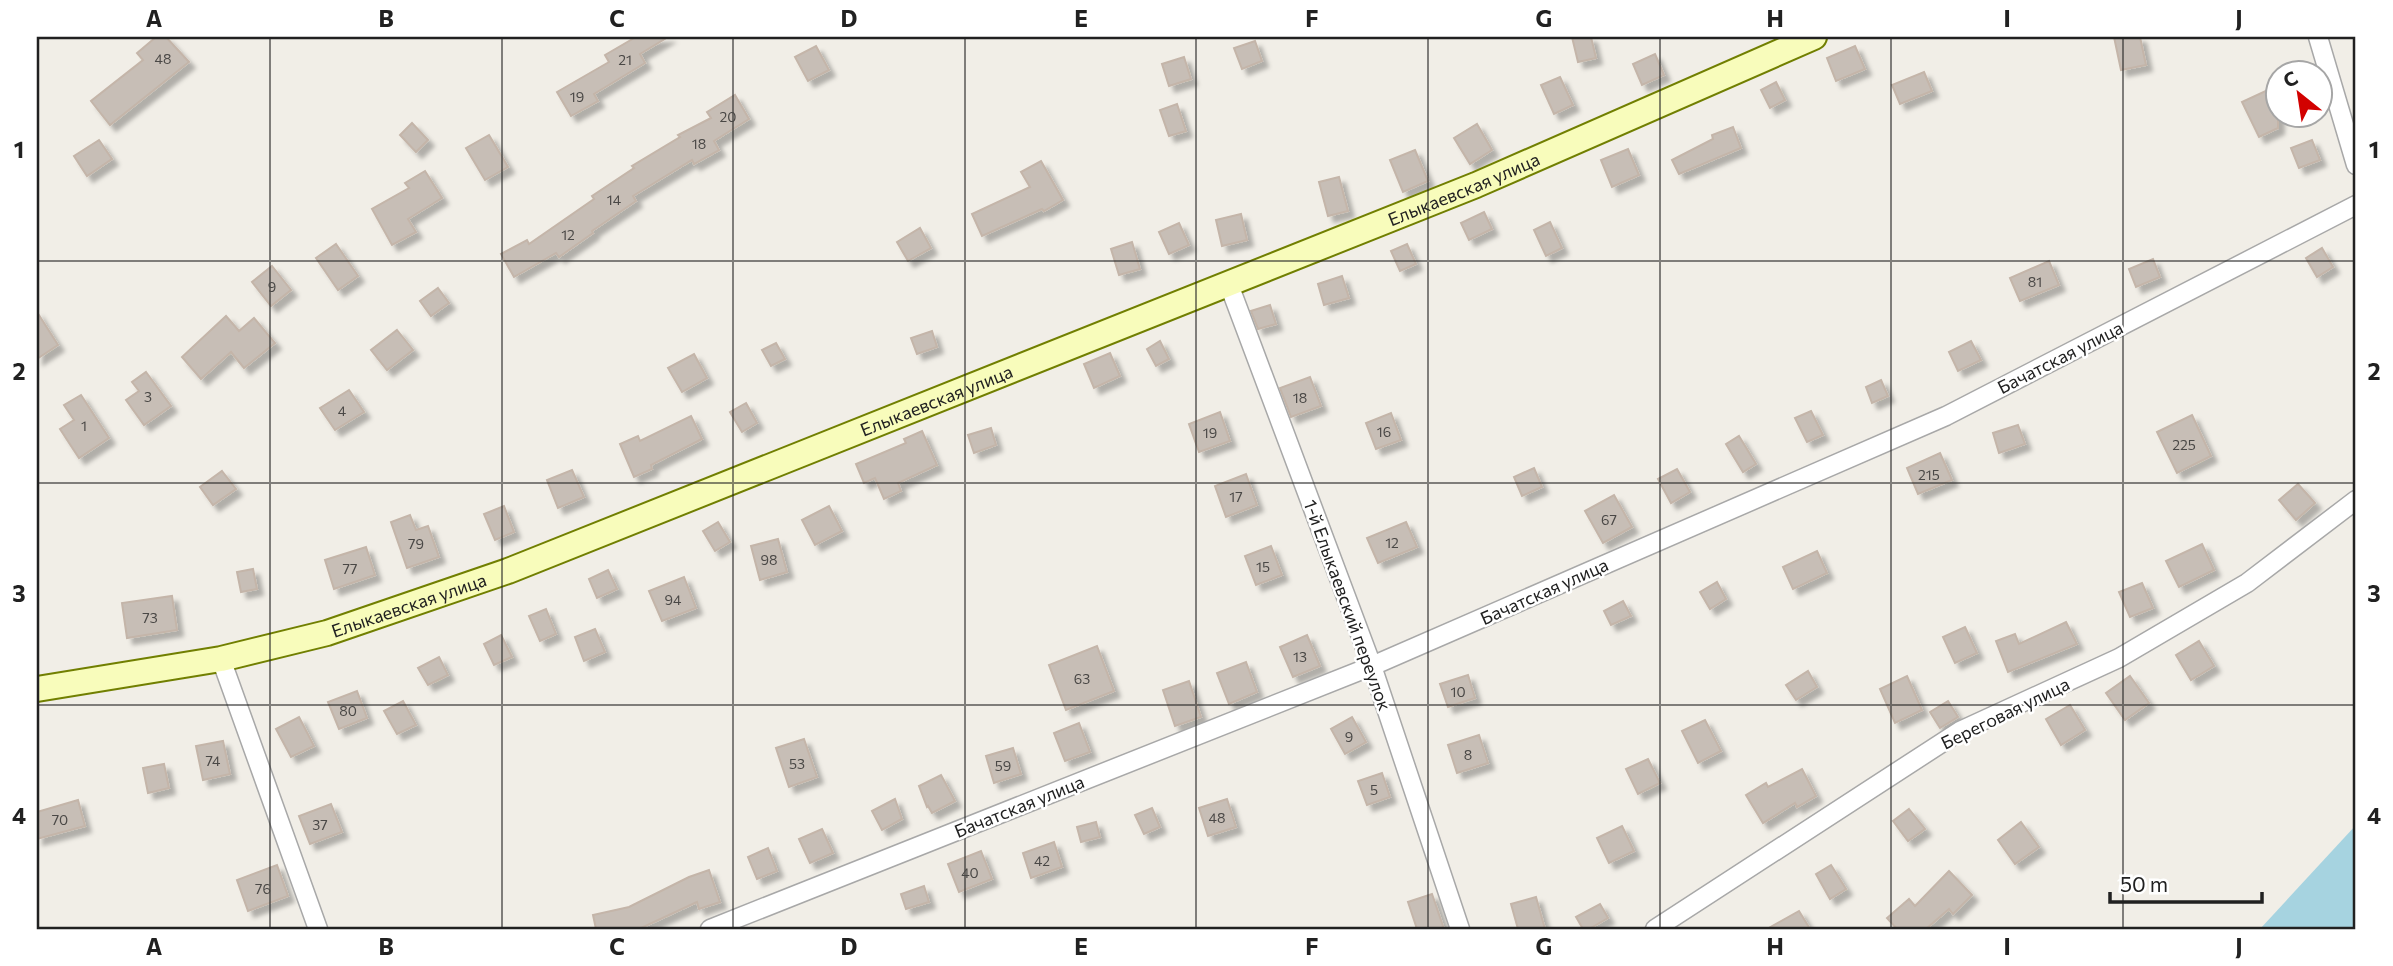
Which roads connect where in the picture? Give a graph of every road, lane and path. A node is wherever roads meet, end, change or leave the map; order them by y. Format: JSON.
{"nodes":[{"id":1,"x":1814,"y":37,"type":"edge"},
{"id":2,"x":2318,"y":37,"type":"edge"},
{"id":3,"x":2356,"y":165,"type":"edge"},
{"id":4,"x":2356,"y":205,"type":"edge"},
{"id":5,"x":1228,"y":282,"type":"junction"},
{"id":6,"x":2356,"y":500,"type":"edge"},
{"id":7,"x":221,"y":659,"type":"junction"},
{"id":8,"x":1372,"y":666,"type":"junction"},
{"id":9,"x":37,"y":688,"type":"edge"},
{"id":10,"x":318,"y":929,"type":"edge"},
{"id":11,"x":710,"y":929,"type":"edge"},
{"id":12,"x":1460,"y":929,"type":"edge"},
{"id":13,"x":1655,"y":929,"type":"edge"}],
"edges":[{"from":1,"to":5,"type":"street","name":"Елыкаевская улица"},
{"from":2,"to":3,"type":"street"},
{"from":4,"to":8,"type":"street","name":"Бачатская улица"},
{"from":5,"to":7,"type":"street","name":"Елыкаевская улица"},
{"from":5,"to":8,"type":"street","name":"1-й Елыкаевский переулок"},
{"from":6,"to":13,"type":"street","name":"Береговая улица"},
{"from":7,"to":9,"type":"street","name":"Елыкаевская улица"},
{"from":7,"to":10,"type":"street"},
{"from":8,"to":11,"type":"street","name":"Бачатская улица"},
{"from":8,"to":12,"type":"street","name":"1-й Елыкаевский переулок"}]}
